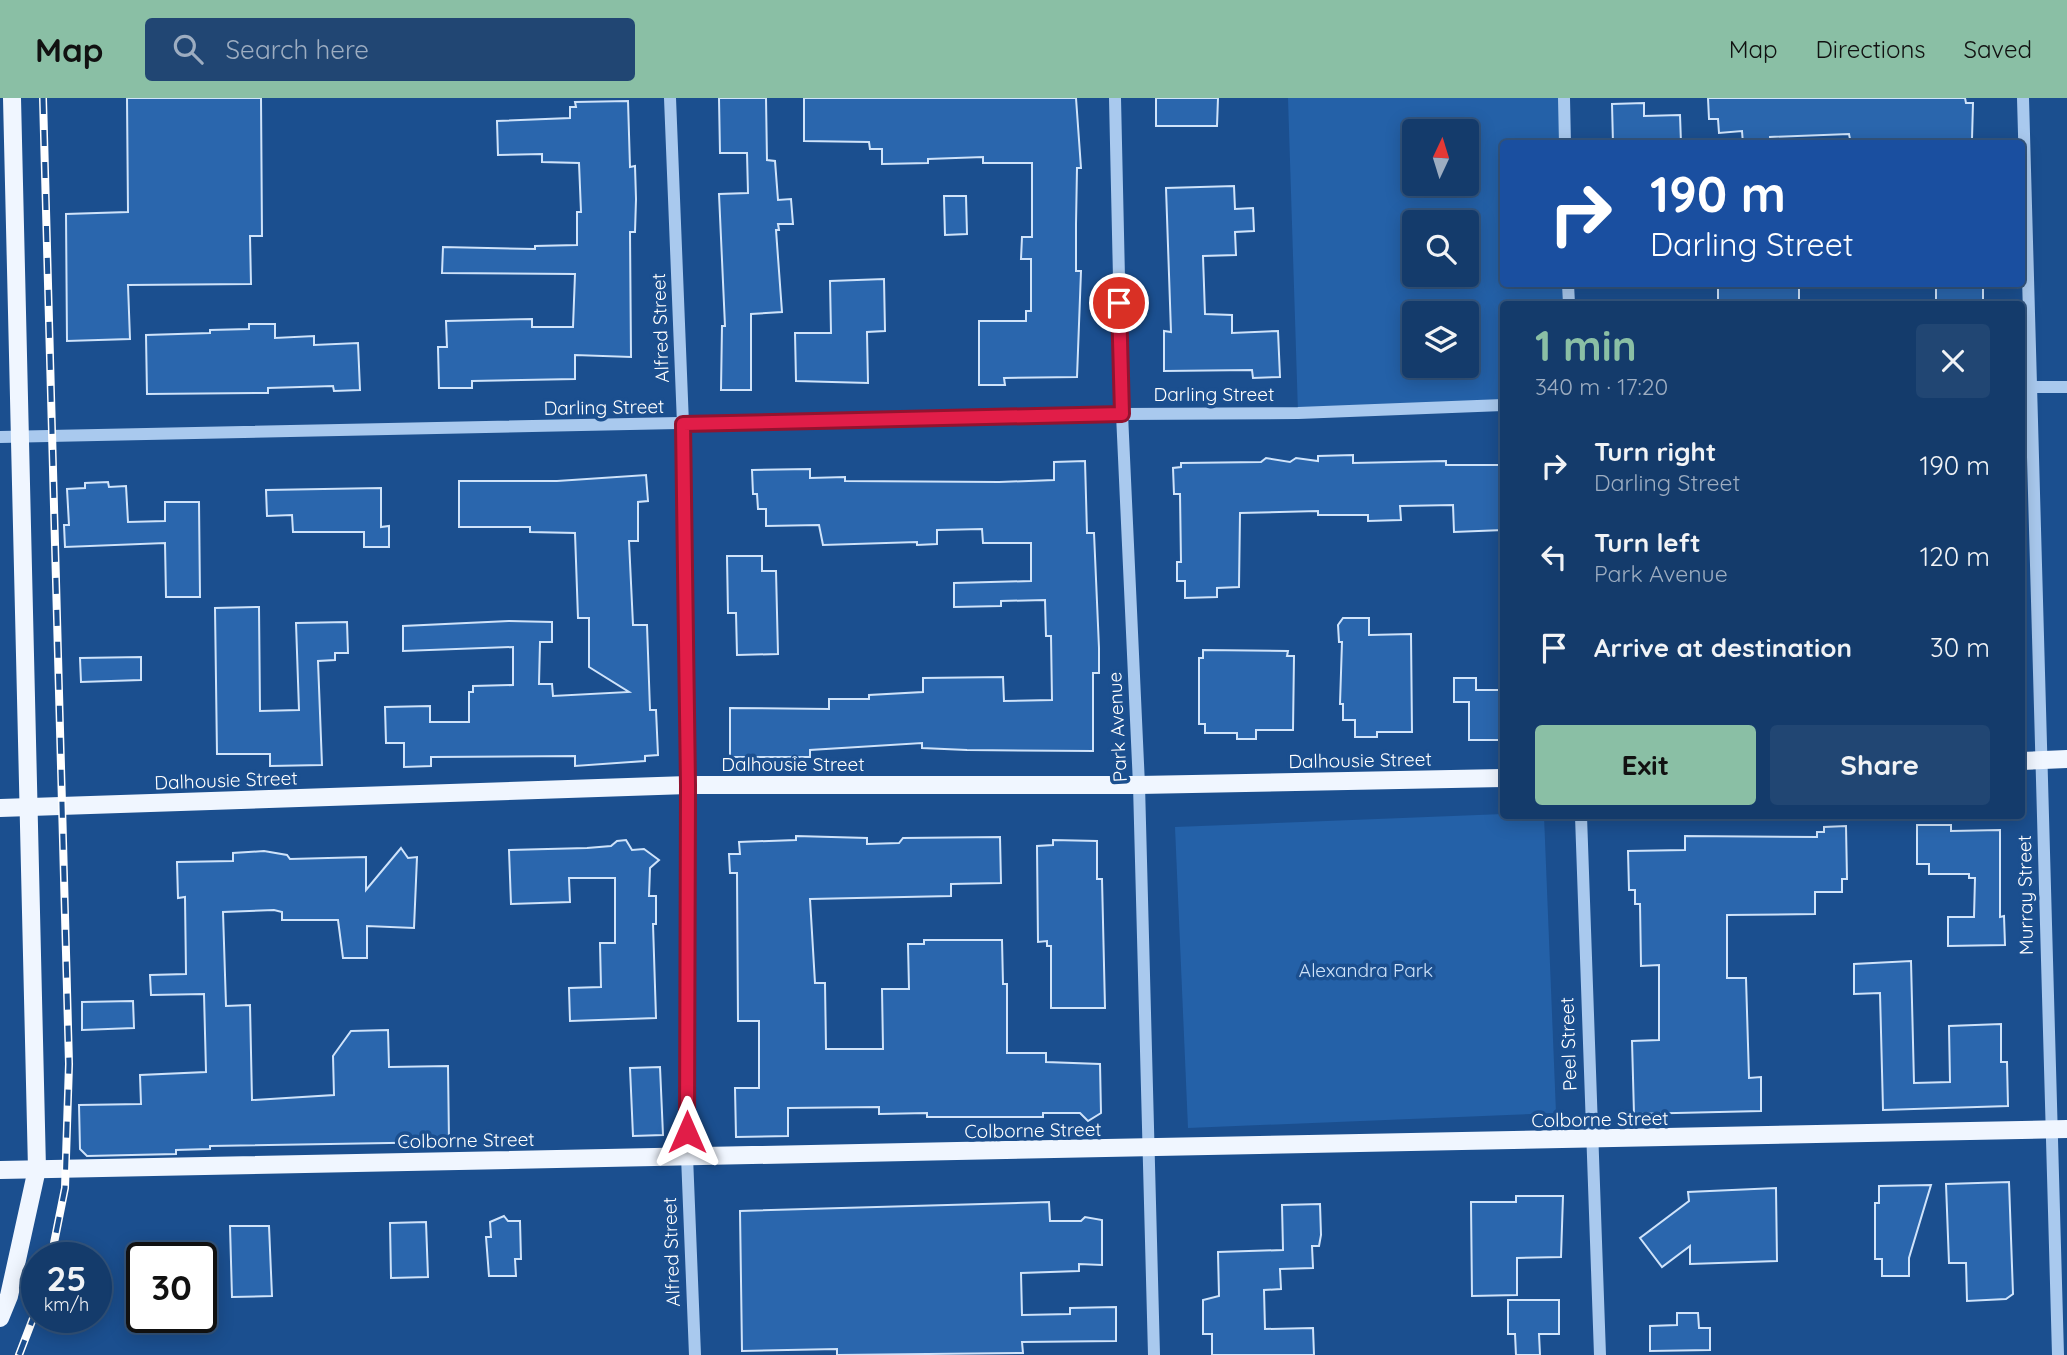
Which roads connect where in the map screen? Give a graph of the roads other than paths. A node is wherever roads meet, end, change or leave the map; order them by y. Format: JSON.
{"nodes":[{"id":1,"x":12,"y":98,"type":"edge"},
{"id":2,"x":670,"y":98,"type":"edge"},
{"id":3,"x":1115,"y":98,"type":"edge"},
{"id":4,"x":1564,"y":98,"type":"edge"},
{"id":5,"x":2023,"y":98,"type":"edge"},
{"id":6,"x":1565,"y":140,"type":"edge"},
{"id":7,"x":2024,"y":140,"type":"edge"},
{"id":8,"x":2025,"y":242,"type":"edge"},
{"id":9,"x":2027,"y":387,"type":"edge"},
{"id":10,"x":2067,"y":387,"type":"edge"},
{"id":11,"x":1500,"y":405,"type":"edge"},
{"id":12,"x":1122,"y":414,"type":"junction"},
{"id":13,"x":683,"y":424,"type":"junction"},
{"id":14,"x":0,"y":437,"type":"edge"},
{"id":15,"x":20,"y":437,"type":"junction"},
{"id":16,"x":2067,"y":759,"type":"edge"},
{"id":17,"x":2041,"y":760,"type":"junction"},
{"id":18,"x":2025,"y":761,"type":"edge"},
{"id":19,"x":1500,"y":778,"type":"edge"},
{"id":20,"x":688,"y":785,"type":"junction"},
{"id":21,"x":1139,"y":785,"type":"junction"},
{"id":22,"x":30,"y":807,"type":"junction"},
{"id":23,"x":0,"y":808,"type":"edge"},
{"id":24,"x":1581,"y":819,"type":"edge"},
{"id":25,"x":2059,"y":1129,"type":"edge"},
{"id":26,"x":1590,"y":1141,"type":"junction"},
{"id":27,"x":1150,"y":1149,"type":"junction"},
{"id":28,"x":687,"y":1156,"type":"junction"},
{"id":29,"x":37,"y":1169,"type":"junction"},
{"id":30,"x":0,"y":1170,"type":"edge"},
{"id":31,"x":0,"y":1318,"type":"edge"},
{"id":32,"x":695,"y":1355,"type":"edge"},
{"id":33,"x":1154,"y":1355,"type":"edge"},
{"id":34,"x":1600,"y":1355,"type":"edge"},
{"id":35,"x":2058,"y":1355,"type":"edge"}],
"edges":[{"from":1,"to":15,"type":"main road"},
{"from":2,"to":13,"type":"street","name":"Alfred Street"},
{"from":3,"to":12,"type":"street","name":"Park Avenue"},
{"from":4,"to":6,"type":"street"},
{"from":5,"to":7,"type":"street","name":"Murray Street"},
{"from":8,"to":9,"type":"street","name":"Murray Street"},
{"from":9,"to":10,"type":"street"},
{"from":9,"to":17,"type":"street","name":"Murray Street"},
{"from":11,"to":12,"type":"street","name":"Darling Street"},
{"from":12,"to":13,"type":"street","name":"Darling Street"},
{"from":12,"to":21,"type":"street","name":"Park Avenue"},
{"from":13,"to":15,"type":"street","name":"Darling Street"},
{"from":13,"to":20,"type":"street","name":"Alfred Street"},
{"from":14,"to":15,"type":"street","name":"Darling Street"},
{"from":15,"to":22,"type":"main road"},
{"from":16,"to":17,"type":"main road"},
{"from":17,"to":18,"type":"main road"},
{"from":17,"to":25,"type":"street","name":"Murray Street"},
{"from":19,"to":21,"type":"main road","name":"Dalhousie Street"},
{"from":20,"to":21,"type":"main road","name":"Dalhousie Street"},
{"from":20,"to":22,"type":"main road","name":"Dalhousie Street"},
{"from":20,"to":28,"type":"street","name":"Alfred Street"},
{"from":21,"to":27,"type":"street","name":"Park Avenue"},
{"from":22,"to":23,"type":"main road","name":"Dalhousie Street"},
{"from":22,"to":29,"type":"main road"},
{"from":24,"to":26,"type":"street","name":"Peel Street"},
{"from":25,"to":26,"type":"main road","name":"Colborne Street"},
{"from":25,"to":35,"type":"street","name":"Murray Street"},
{"from":26,"to":27,"type":"main road","name":"Colborne Street"},
{"from":26,"to":34,"type":"street","name":"Peel Street"},
{"from":27,"to":28,"type":"main road","name":"Colborne Street"},
{"from":27,"to":33,"type":"street","name":"Park Avenue"},
{"from":28,"to":29,"type":"main road","name":"Colborne Street"},
{"from":28,"to":32,"type":"street","name":"Alfred Street"},
{"from":29,"to":30,"type":"main road","name":"Colborne Street"},
{"from":29,"to":31,"type":"main road"}]}
